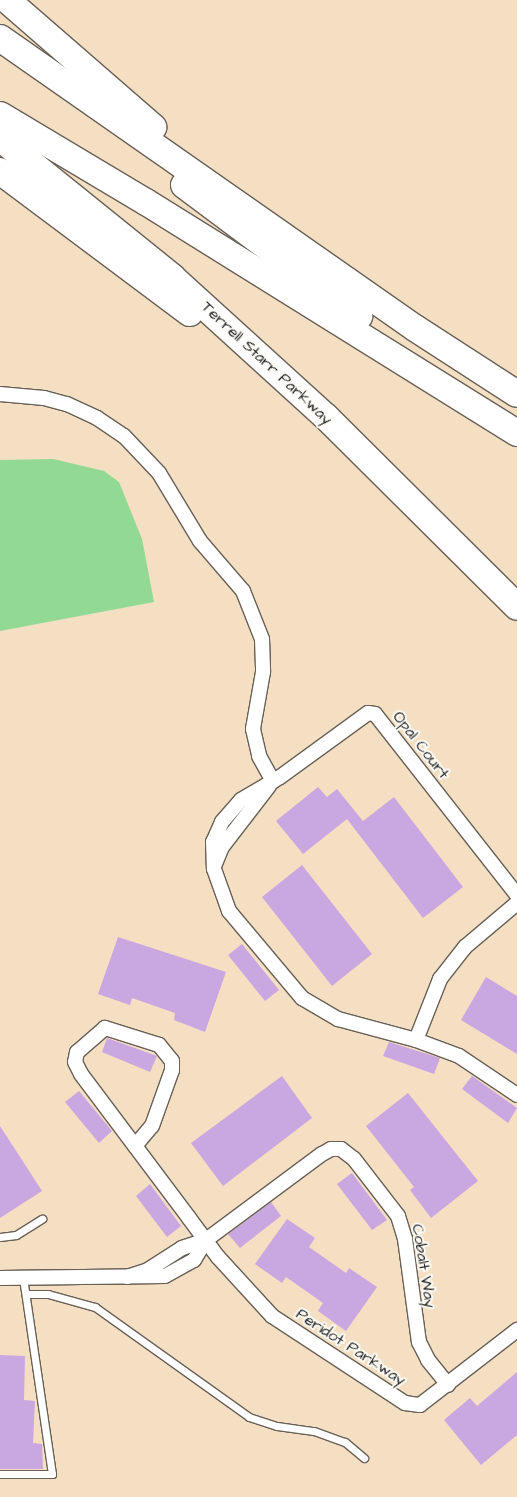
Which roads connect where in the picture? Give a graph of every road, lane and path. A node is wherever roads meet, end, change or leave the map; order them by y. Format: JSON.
{"nodes":[{"id":1,"x":7,"y":0,"type":"edge"},
{"id":2,"x":0,"y":38,"type":"edge"},
{"id":3,"x":86,"y":98,"type":"junction"},
{"id":4,"x":0,"y":115,"type":"edge"},
{"id":5,"x":0,"y":138,"type":"edge"},
{"id":6,"x":0,"y":171,"type":"edge"},
{"id":7,"x":246,"y":208,"type":"junction"},
{"id":8,"x":0,"y":394,"type":"edge"},
{"id":9,"x":517,"y":394,"type":"edge"},
{"id":10,"x":326,"y":416,"type":"junction"},
{"id":11,"x":517,"y":433,"type":"edge"},
{"id":12,"x":517,"y":608,"type":"edge"},
{"id":13,"x":272,"y":781,"type":"junction"},
{"id":14,"x":517,"y":895,"type":"edge"},
{"id":15,"x":517,"y":903,"type":"edge"},
{"id":16,"x":416,"y":1040,"type":"junction"},
{"id":17,"x":517,"y":1095,"type":"edge"},
{"id":18,"x":135,"y":1146,"type":"junction"},
{"id":19,"x":42,"y":1219,"type":"dead end"},
{"id":20,"x":0,"y":1237,"type":"edge"},
{"id":21,"x":206,"y":1240,"type":"junction"},
{"id":22,"x":0,"y":1278,"type":"edge"},
{"id":23,"x":23,"y":1278,"type":"junction"},
{"id":24,"x":26,"y":1294,"type":"junction"},
{"id":25,"x":517,"y":1330,"type":"edge"},
{"id":26,"x":448,"y":1385,"type":"junction"},
{"id":27,"x":364,"y":1458,"type":"dead end"},
{"id":28,"x":0,"y":1474,"type":"edge"}],
"edges":[{"from":1,"to":7,"type":"highway"},
{"from":2,"to":3,"type":"highway"},
{"from":3,"to":7,"type":"highway"},
{"from":3,"to":11,"type":"highway"},
{"from":4,"to":11,"type":"highway"},
{"from":5,"to":10,"type":"highway","name":"Terrell Starr Parkway"},
{"from":6,"to":10,"type":"highway"},
{"from":7,"to":9,"type":"highway"},
{"from":8,"to":13,"type":"street"},
{"from":10,"to":12,"type":"highway","name":"Terrell Starr Parkway"},
{"from":13,"to":14,"type":"street","name":"Opal Court"},
{"from":13,"to":16,"type":"street"},
{"from":15,"to":16,"type":"street"},
{"from":16,"to":17,"type":"street"},
{"from":18,"to":18,"type":"street","name":"Peridot Parkway"},
{"from":18,"to":21,"type":"street","name":"Peridot Parkway"},
{"from":19,"to":20,"type":"lane"},
{"from":21,"to":23,"type":"street"},
{"from":21,"to":26,"type":"street","name":"Peridot Parkway"},
{"from":21,"to":26,"type":"street","name":"Cobalt Way"},
{"from":22,"to":23,"type":"street"},
{"from":23,"to":24,"type":"lane"},
{"from":24,"to":27,"type":"lane"},
{"from":24,"to":28,"type":"lane"},
{"from":25,"to":26,"type":"street","name":"Peridot Parkway"}]}
